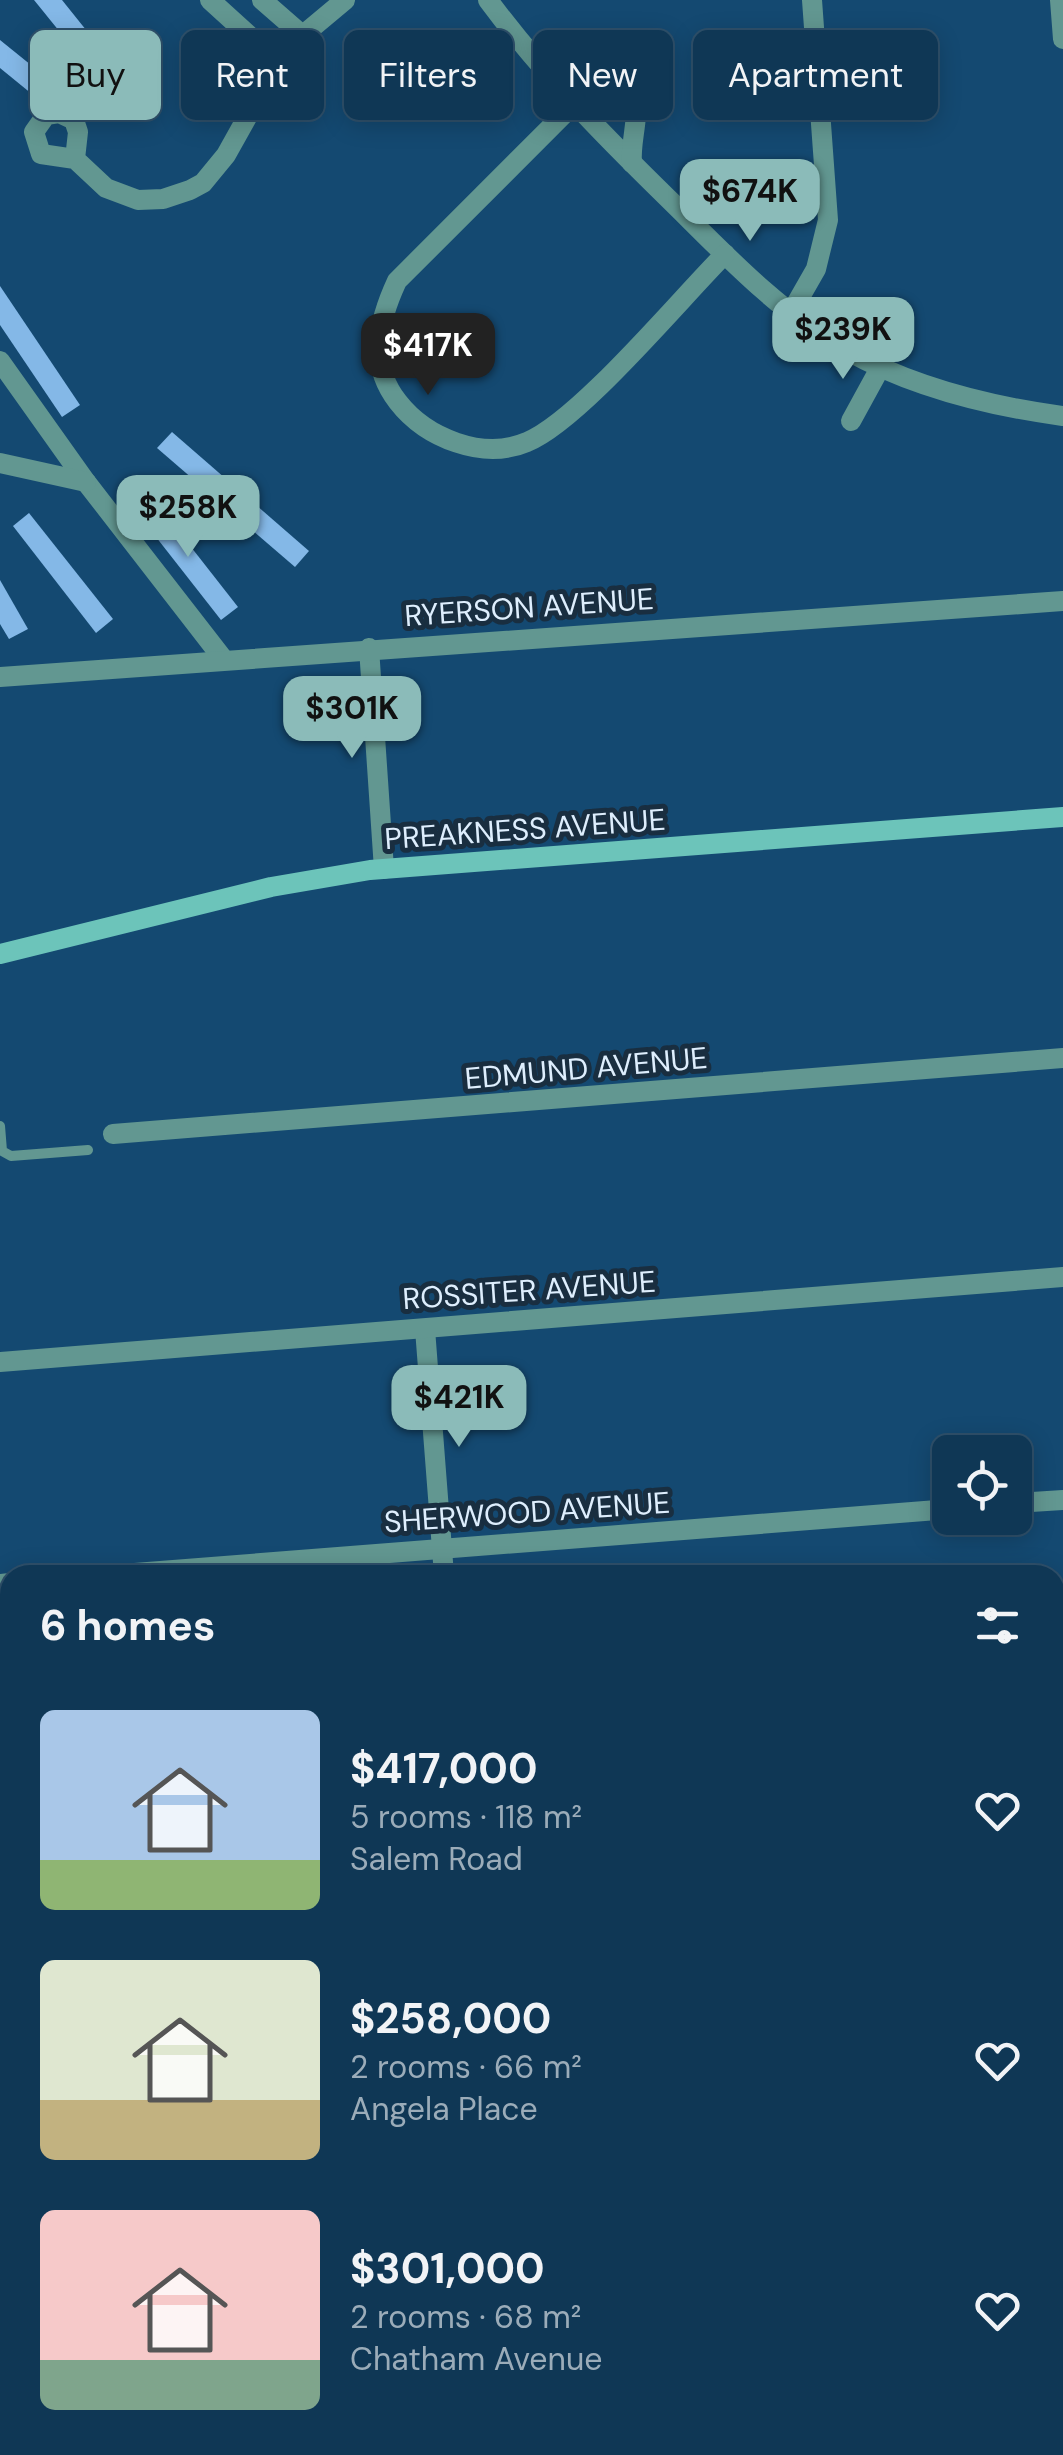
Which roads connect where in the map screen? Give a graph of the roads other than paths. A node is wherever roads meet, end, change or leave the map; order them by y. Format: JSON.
{"nodes":[{"id":1,"x":210,"y":0,"type":"edge"},
{"id":2,"x":262,"y":0,"type":"edge"},
{"id":3,"x":345,"y":0,"type":"edge"},
{"id":4,"x":488,"y":0,"type":"edge"},
{"id":5,"x":812,"y":0,"type":"edge"},
{"id":6,"x":1060,"y":0,"type":"edge"},
{"id":7,"x":243,"y":30,"type":"edge"},
{"id":8,"x":296,"y":30,"type":"edge"},
{"id":9,"x":305,"y":30,"type":"edge"},
{"id":10,"x":1063,"y":39,"type":"edge"},
{"id":11,"x":533,"y":54,"type":"edge"},
{"id":12,"x":245,"y":120,"type":"edge"},
{"id":13,"x":558,"y":120,"type":"edge"},
{"id":14,"x":591,"y":120,"type":"edge"},
{"id":15,"x":634,"y":120,"type":"edge"},
{"id":16,"x":75,"y":159,"type":"dead end"},
{"id":17,"x":632,"y":163,"type":"junction"},
{"id":18,"x":724,"y":254,"type":"junction"},
{"id":19,"x":792,"y":311,"type":"junction"},
{"id":20,"x":0,"y":362,"type":"edge"},
{"id":21,"x":880,"y":368,"type":"junction"},
{"id":22,"x":1063,"y":416,"type":"edge"},
{"id":23,"x":851,"y":420,"type":"dead end"},
{"id":24,"x":0,"y":463,"type":"edge"},
{"id":25,"x":86,"y":482,"type":"junction"},
{"id":26,"x":1063,"y":601,"type":"edge"},
{"id":27,"x":369,"y":648,"type":"junction"},
{"id":28,"x":224,"y":660,"type":"junction"},
{"id":29,"x":0,"y":677,"type":"edge"},
{"id":30,"x":1063,"y":818,"type":"edge"},
{"id":31,"x":384,"y":870,"type":"junction"},
{"id":32,"x":0,"y":954,"type":"edge"},
{"id":33,"x":1063,"y":1058,"type":"edge"},
{"id":34,"x":0,"y":1126,"type":"edge"},
{"id":35,"x":113,"y":1134,"type":"dead end"},
{"id":36,"x":88,"y":1150,"type":"dead end"},
{"id":37,"x":1063,"y":1277,"type":"edge"},
{"id":38,"x":425,"y":1328,"type":"junction"},
{"id":39,"x":0,"y":1362,"type":"edge"},
{"id":40,"x":1063,"y":1500,"type":"edge"},
{"id":41,"x":1032,"y":1503,"type":"edge"},
{"id":42,"x":932,"y":1510,"type":"edge"},
{"id":43,"x":442,"y":1550,"type":"junction"},
{"id":44,"x":242,"y":1565,"type":"edge"},
{"id":45,"x":443,"y":1565,"type":"edge"}],
"edges":[{"from":1,"to":7,"type":"street"},
{"from":2,"to":8,"type":"street"},
{"from":3,"to":9,"type":"street"},
{"from":4,"to":11,"type":"street"},
{"from":5,"to":19,"type":"street"},
{"from":6,"to":10,"type":"street"},
{"from":12,"to":16,"type":"street"},
{"from":13,"to":18,"type":"street"},
{"from":14,"to":17,"type":"street"},
{"from":15,"to":17,"type":"street"},
{"from":17,"to":18,"type":"street"},
{"from":18,"to":19,"type":"street"},
{"from":19,"to":21,"type":"street"},
{"from":20,"to":25,"type":"street"},
{"from":21,"to":22,"type":"street"},
{"from":21,"to":23,"type":"street"},
{"from":24,"to":25,"type":"street"},
{"from":25,"to":28,"type":"street"},
{"from":26,"to":27,"type":"street","name":"RYERSON AVENUE"},
{"from":27,"to":28,"type":"street","name":"RYERSON AVENUE"},
{"from":27,"to":31,"type":"street"},
{"from":28,"to":29,"type":"street","name":"RYERSON AVENUE"},
{"from":30,"to":31,"type":"main road","name":"PREAKNESS AVENUE"},
{"from":31,"to":32,"type":"main road","name":"PREAKNESS AVENUE"},
{"from":33,"to":35,"type":"street","name":"EDMUND AVENUE"},
{"from":34,"to":36,"type":"lane"},
{"from":37,"to":38,"type":"street","name":"ROSSITER AVENUE"},
{"from":38,"to":39,"type":"street","name":"ROSSITER AVENUE"},
{"from":38,"to":43,"type":"street"},
{"from":40,"to":41,"type":"street"},
{"from":42,"to":43,"type":"street","name":"SHERWOOD AVENUE"},
{"from":43,"to":44,"type":"street","name":"SHERWOOD AVENUE"},
{"from":43,"to":45,"type":"street"}]}
